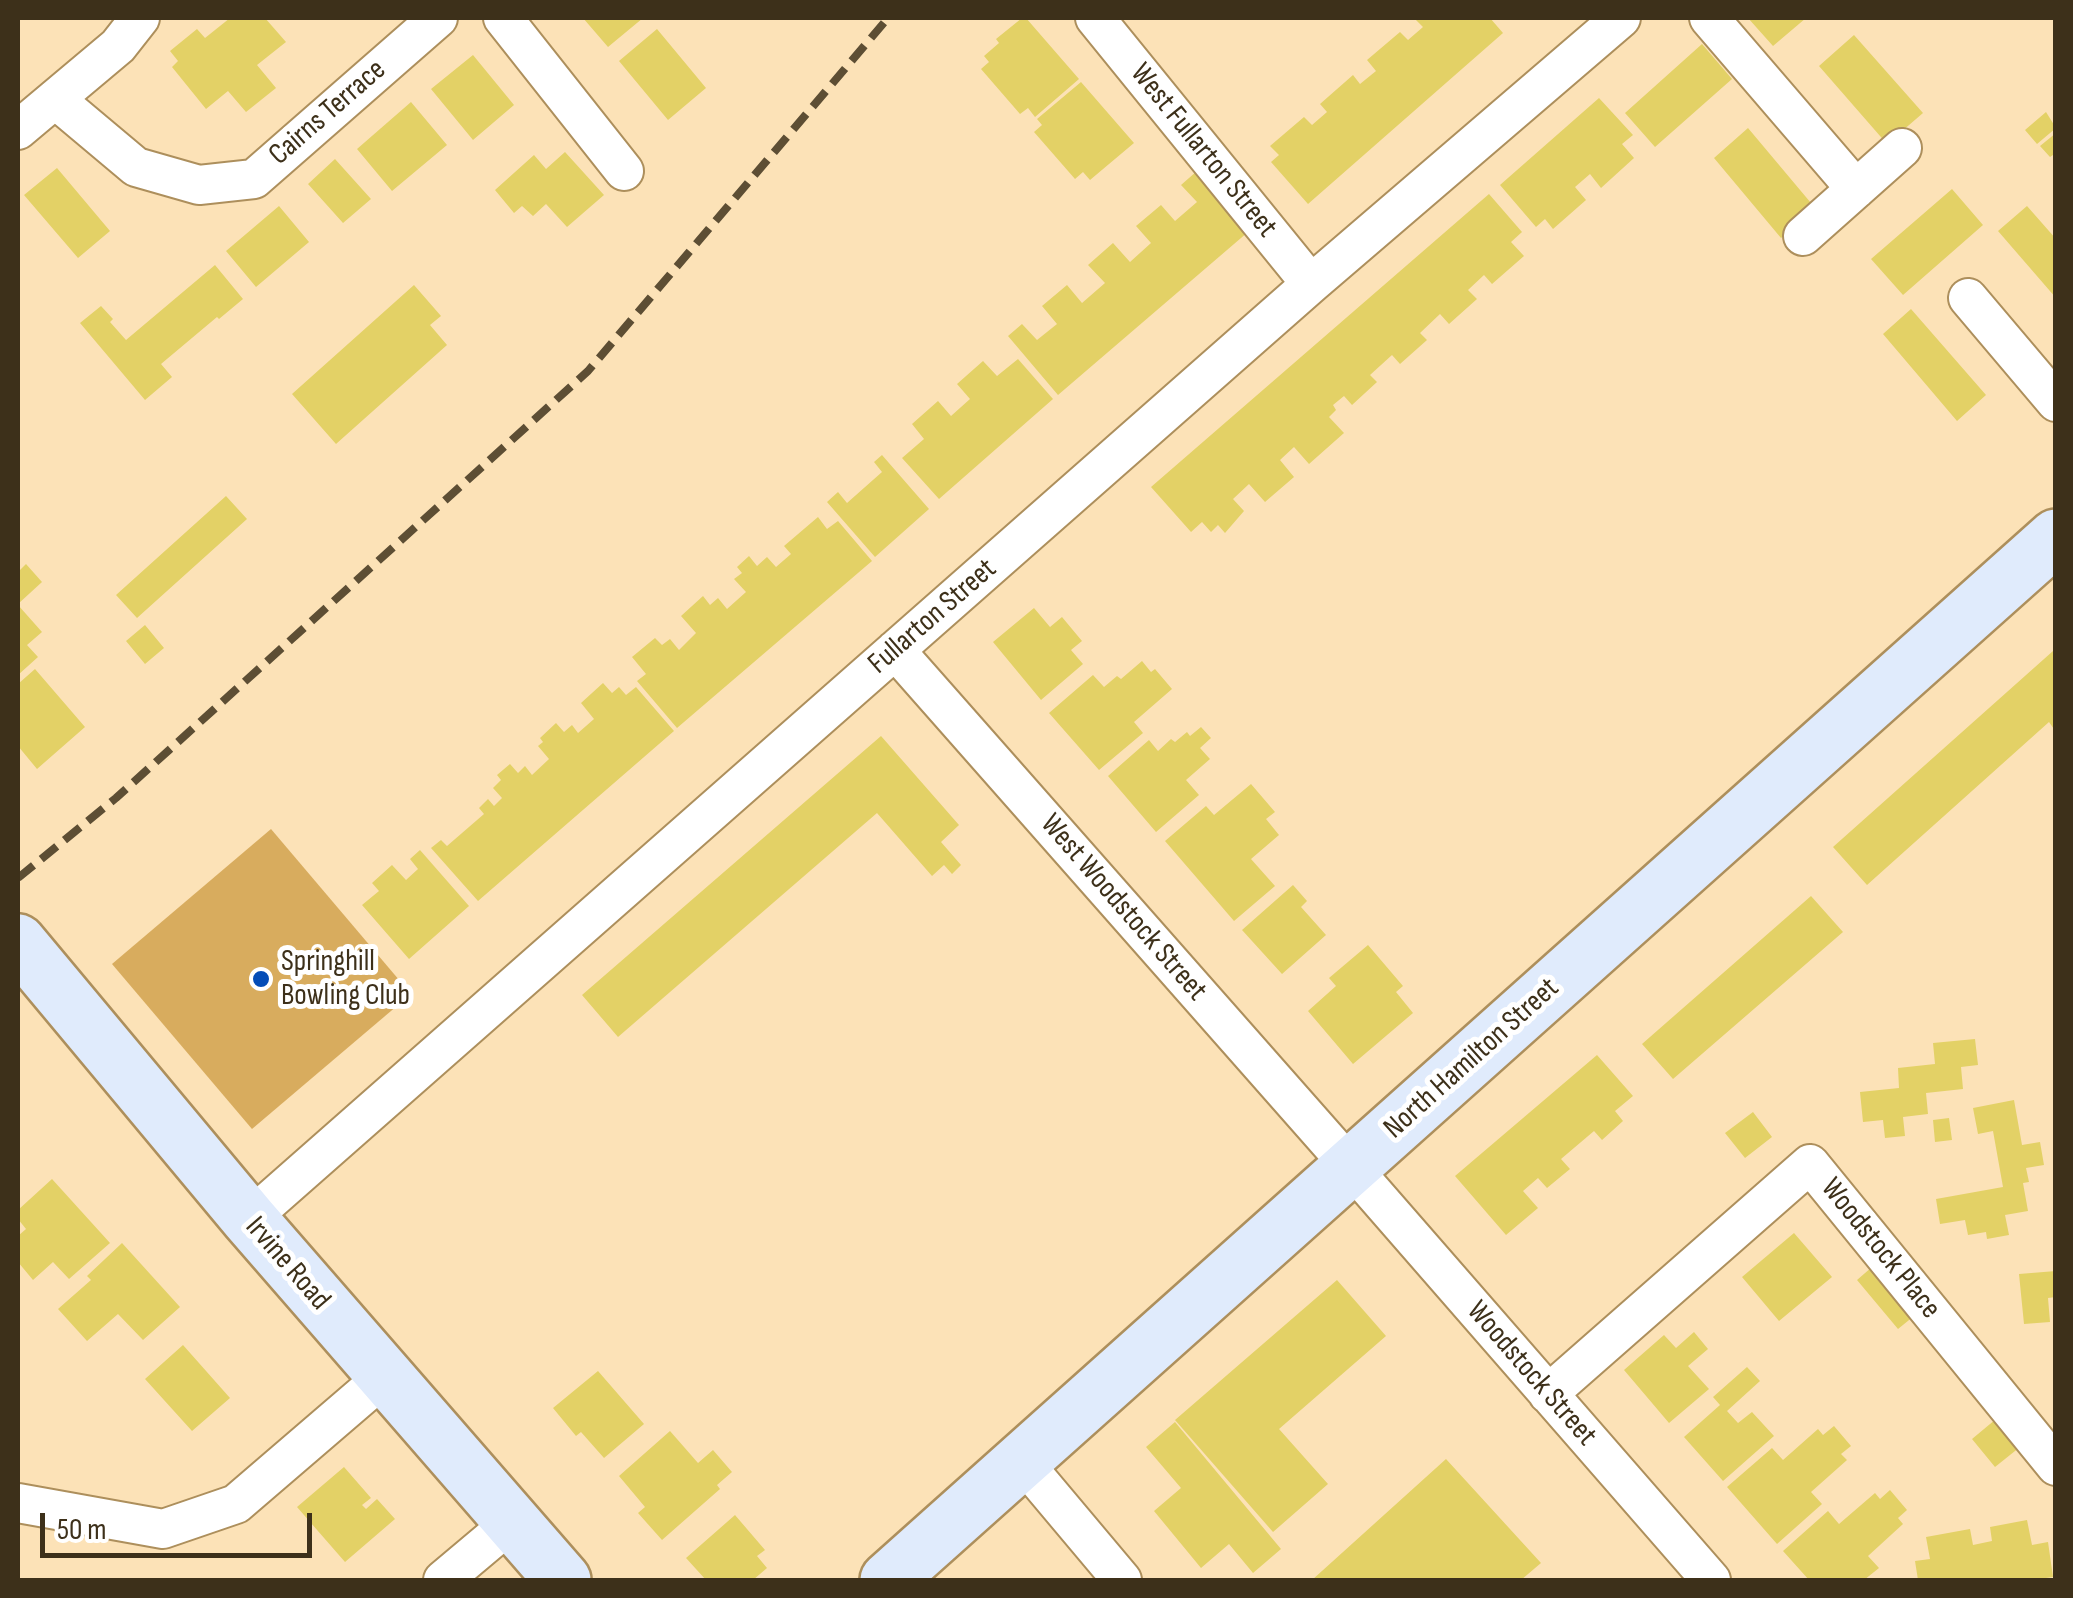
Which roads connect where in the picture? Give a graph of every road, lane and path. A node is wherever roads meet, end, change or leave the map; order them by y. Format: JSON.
{"nodes":[{"id":1,"x":140,"y":18,"type":"edge"},
{"id":2,"x":438,"y":18,"type":"edge"},
{"id":3,"x":503,"y":18,"type":"edge"},
{"id":4,"x":1095,"y":18,"type":"edge"},
{"id":5,"x":1618,"y":18,"type":"edge"},
{"id":6,"x":1709,"y":18,"type":"edge"},
{"id":7,"x":55,"y":99,"type":"junction"},
{"id":8,"x":18,"y":130,"type":"edge"},
{"id":9,"x":1902,"y":148,"type":"dead end"},
{"id":10,"x":624,"y":171,"type":"dead end"},
{"id":11,"x":1856,"y":189,"type":"junction"},
{"id":12,"x":1803,"y":236,"type":"dead end"},
{"id":13,"x":1311,"y":284,"type":"junction"},
{"id":14,"x":1968,"y":298,"type":"dead end"},
{"id":15,"x":2056,"y":402,"type":"edge"},
{"id":16,"x":2050,"y":552,"type":"edge"},
{"id":17,"x":896,"y":650,"type":"junction"},
{"id":18,"x":18,"y":942,"type":"edge"},
{"id":19,"x":1351,"y":1166,"type":"junction"},
{"id":20,"x":249,"y":1220,"type":"junction"},
{"id":21,"x":384,"y":1376,"type":"junction"},
{"id":22,"x":1548,"y":1394,"type":"junction"},
{"id":23,"x":1022,"y":1461,"type":"junction"},
{"id":24,"x":2056,"y":1466,"type":"edge"},
{"id":25,"x":18,"y":1503,"type":"edge"},
{"id":26,"x":512,"y":1522,"type":"junction"},
{"id":27,"x":443,"y":1580,"type":"edge"},
{"id":28,"x":562,"y":1580,"type":"edge"},
{"id":29,"x":888,"y":1580,"type":"edge"},
{"id":30,"x":1122,"y":1580,"type":"edge"},
{"id":31,"x":1711,"y":1580,"type":"edge"}],
"edges":[{"from":1,"to":7,"type":"street"},
{"from":2,"to":7,"type":"street","name":"Cairns Terrace"},
{"from":3,"to":10,"type":"street"},
{"from":4,"to":13,"type":"street","name":"West Fullarton Street"},
{"from":5,"to":13,"type":"street","name":"Fullarton Street"},
{"from":6,"to":11,"type":"street"},
{"from":7,"to":8,"type":"street"},
{"from":9,"to":11,"type":"street"},
{"from":11,"to":12,"type":"street"},
{"from":13,"to":17,"type":"street","name":"Fullarton Street"},
{"from":14,"to":15,"type":"street"},
{"from":16,"to":19,"type":"street","name":"North Hamilton Street"},
{"from":17,"to":19,"type":"street","name":"West Woodstock Street"},
{"from":17,"to":20,"type":"street","name":"Fullarton Street"},
{"from":18,"to":20,"type":"street","name":"Irvine Road"},
{"from":19,"to":22,"type":"street","name":"Woodstock Street"},
{"from":19,"to":23,"type":"street","name":"North Hamilton Street"},
{"from":20,"to":21,"type":"street","name":"Irvine Road"},
{"from":21,"to":25,"type":"street"},
{"from":21,"to":26,"type":"street","name":"Irvine Road"},
{"from":22,"to":24,"type":"street","name":"Woodstock Place"},
{"from":22,"to":31,"type":"street","name":"Woodstock Street"},
{"from":23,"to":29,"type":"street","name":"North Hamilton Street"},
{"from":23,"to":30,"type":"street"},
{"from":26,"to":27,"type":"street"},
{"from":26,"to":28,"type":"street","name":"Irvine Road"}]}
